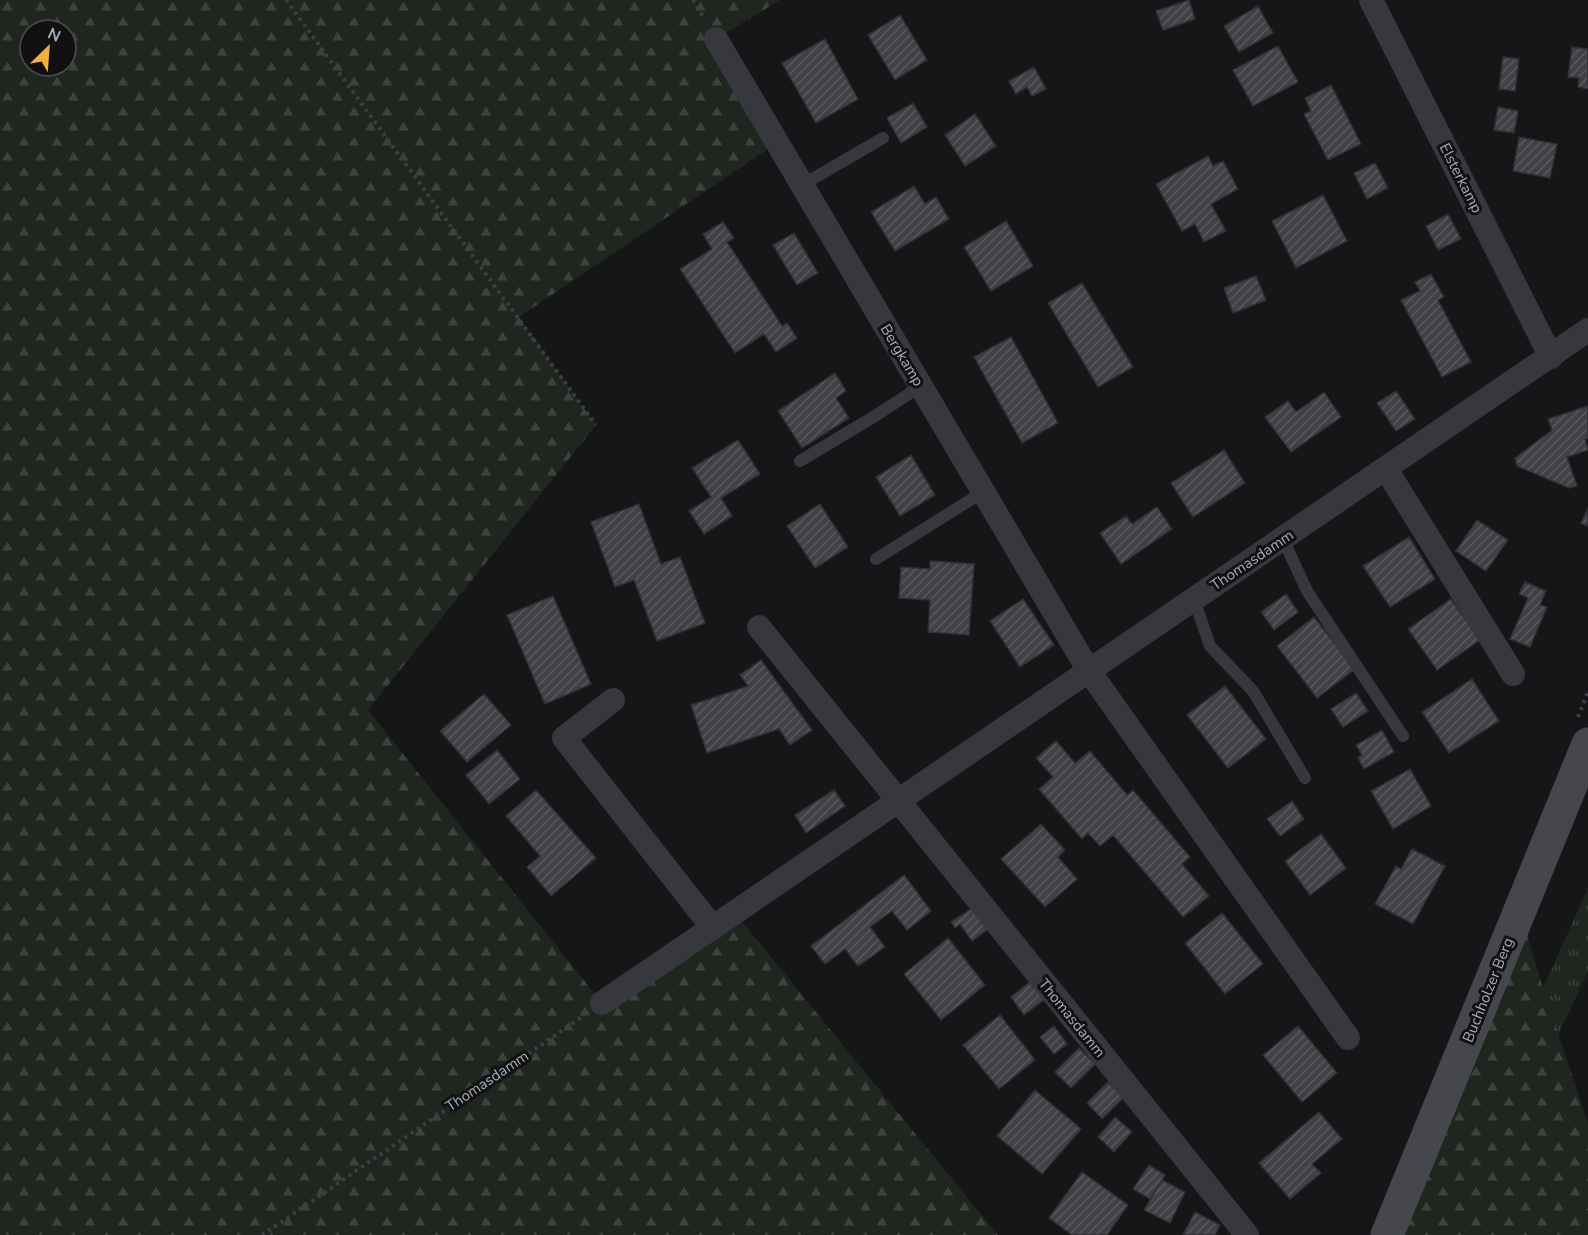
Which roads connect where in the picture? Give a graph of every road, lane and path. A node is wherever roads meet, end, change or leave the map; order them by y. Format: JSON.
{"nodes":[{"id":1,"x":286,"y":0,"type":"edge"},
{"id":2,"x":1371,"y":0,"type":"edge"},
{"id":3,"x":716,"y":39,"type":"dead end"},
{"id":4,"x":883,"y":138,"type":"dead end"},
{"id":5,"x":802,"y":185,"type":"junction"},
{"id":6,"x":1588,"y":330,"type":"edge"},
{"id":7,"x":1551,"y":357,"type":"junction"},
{"id":8,"x":921,"y":386,"type":"junction"},
{"id":9,"x":596,"y":425,"type":"dead end"},
{"id":10,"x":800,"y":461,"type":"dead end"},
{"id":11,"x":1386,"y":469,"type":"junction"},
{"id":12,"x":983,"y":492,"type":"junction"},
{"id":13,"x":1283,"y":538,"type":"junction"},
{"id":14,"x":876,"y":559,"type":"dead end"},
{"id":15,"x":1194,"y":599,"type":"junction"},
{"id":16,"x":759,"y":627,"type":"dead end"},
{"id":17,"x":1089,"y":671,"type":"junction"},
{"id":18,"x":1513,"y":674,"type":"dead end"},
{"id":19,"x":613,"y":700,"type":"dead end"},
{"id":20,"x":1403,"y":736,"type":"dead end"},
{"id":21,"x":1588,"y":744,"type":"edge"},
{"id":22,"x":1305,"y":778,"type":"dead end"},
{"id":23,"x":897,"y":802,"type":"junction"},
{"id":24,"x":713,"y":928,"type":"junction"},
{"id":25,"x":602,"y":1003,"type":"joint"},
{"id":26,"x":1348,"y":1038,"type":"dead end"},
{"id":27,"x":262,"y":1235,"type":"edge"},
{"id":28,"x":1247,"y":1235,"type":"edge"},
{"id":29,"x":1387,"y":1235,"type":"edge"}],
"edges":[{"from":1,"to":9,"type":"path"},
{"from":2,"to":7,"type":"street","name":"Elsterkamp"},
{"from":3,"to":5,"type":"street","name":"Bergkamp"},
{"from":4,"to":5,"type":"lane"},
{"from":5,"to":8,"type":"street","name":"Bergkamp"},
{"from":6,"to":7,"type":"street","name":"Thomasdamm"},
{"from":7,"to":11,"type":"street","name":"Thomasdamm"},
{"from":8,"to":10,"type":"lane"},
{"from":8,"to":12,"type":"street","name":"Bergkamp"},
{"from":11,"to":13,"type":"street","name":"Thomasdamm"},
{"from":11,"to":18,"type":"street"},
{"from":12,"to":14,"type":"lane"},
{"from":12,"to":17,"type":"street","name":"Bergkamp"},
{"from":13,"to":15,"type":"street","name":"Thomasdamm"},
{"from":13,"to":20,"type":"lane"},
{"from":15,"to":17,"type":"street","name":"Thomasdamm"},
{"from":15,"to":22,"type":"lane"},
{"from":16,"to":23,"type":"street","name":"Thomasdamm"},
{"from":17,"to":23,"type":"street","name":"Thomasdamm"},
{"from":17,"to":26,"type":"street"},
{"from":19,"to":24,"type":"street"},
{"from":21,"to":29,"type":"main road","name":"Buchholzer Berg"},
{"from":23,"to":24,"type":"street","name":"Thomasdamm"},
{"from":23,"to":28,"type":"street","name":"Thomasdamm"},
{"from":24,"to":25,"type":"street","name":"Thomasdamm"},
{"from":25,"to":27,"type":"path","name":"Thomasdamm"}]}
